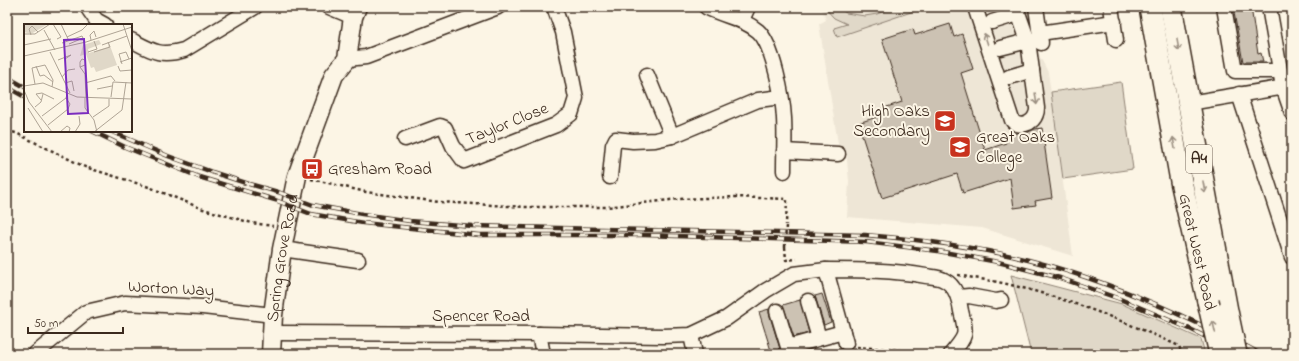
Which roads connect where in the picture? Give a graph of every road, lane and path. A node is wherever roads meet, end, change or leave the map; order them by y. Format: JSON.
{"nodes":[{"id":1,"x":87,"y":7,"type":"edge"},
{"id":2,"x":255,"y":7,"type":"edge"},
{"id":3,"x":329,"y":7,"type":"edge"},
{"id":4,"x":498,"y":7,"type":"edge"},
{"id":5,"x":554,"y":7,"type":"edge"},
{"id":6,"x":706,"y":7,"type":"edge"},
{"id":7,"x":748,"y":7,"type":"edge"},
{"id":8,"x":975,"y":7,"type":"edge"},
{"id":9,"x":1036,"y":7,"type":"edge"},
{"id":10,"x":1111,"y":7,"type":"edge"},
{"id":11,"x":1150,"y":7,"type":"edge"},
{"id":12,"x":1171,"y":7,"type":"edge"},
{"id":13,"x":1224,"y":7,"type":"edge"},
{"id":14,"x":1269,"y":7,"type":"edge"},
{"id":15,"x":1017,"y":11,"type":"edge"},
{"id":16,"x":355,"y":12,"type":"edge"},
{"id":17,"x":742,"y":20,"type":"junction"},
{"id":18,"x":992,"y":22,"type":"dead end"},
{"id":19,"x":1114,"y":22,"type":"junction"},
{"id":20,"x":103,"y":24,"type":"edge"},
{"id":21,"x":1036,"y":39,"type":"junction"},
{"id":22,"x":1116,"y":40,"type":"dead end"},
{"id":23,"x":132,"y":41,"type":"edge"},
{"id":24,"x":1000,"y":48,"type":"dead end"},
{"id":25,"x":347,"y":59,"type":"junction"},
{"id":26,"x":1032,"y":70,"type":"junction"},
{"id":27,"x":1280,"y":71,"type":"junction"},
{"id":28,"x":647,"y":76,"type":"dead end"},
{"id":29,"x":1010,"y":77,"type":"dead end"},
{"id":30,"x":1287,"y":86,"type":"edge"},
{"id":31,"x":1239,"y":94,"type":"junction"},
{"id":32,"x":781,"y":97,"type":"junction"},
{"id":33,"x":1189,"y":102,"type":"junction"},
{"id":34,"x":1292,"y":114,"type":"edge"},
{"id":35,"x":7,"y":131,"type":"edge"},
{"id":36,"x":672,"y":136,"type":"junction"},
{"id":37,"x":405,"y":139,"type":"dead end"},
{"id":38,"x":784,"y":151,"type":"junction"},
{"id":39,"x":838,"y":154,"type":"dead end"},
{"id":40,"x":784,"y":171,"type":"dead end"},
{"id":41,"x":297,"y":176,"type":"junction"},
{"id":42,"x":610,"y":177,"type":"dead end"},
{"id":43,"x":285,"y":229,"type":"junction"},
{"id":44,"x":282,"y":249,"type":"junction"},
{"id":45,"x":785,"y":254,"type":"dead end"},
{"id":46,"x":1292,"y":258,"type":"edge"},
{"id":47,"x":358,"y":260,"type":"dead end"},
{"id":48,"x":826,"y":270,"type":"junction"},
{"id":49,"x":958,"y":297,"type":"junction"},
{"id":50,"x":1000,"y":300,"type":"dead end"},
{"id":51,"x":808,"y":301,"type":"dead end"},
{"id":52,"x":777,"y":311,"type":"dead end"},
{"id":53,"x":273,"y":324,"type":"junction"},
{"id":54,"x":539,"y":334,"type":"junction"},
{"id":55,"x":690,"y":335,"type":"junction"},
{"id":56,"x":819,"y":338,"type":"junction"},
{"id":57,"x":845,"y":338,"type":"junction"},
{"id":58,"x":35,"y":354,"type":"edge"},
{"id":59,"x":271,"y":354,"type":"edge"},
{"id":60,"x":543,"y":354,"type":"edge"},
{"id":61,"x":695,"y":354,"type":"edge"},
{"id":62,"x":920,"y":354,"type":"edge"},
{"id":63,"x":951,"y":354,"type":"edge"},
{"id":64,"x":1220,"y":354,"type":"edge"},
{"id":65,"x":1236,"y":354,"type":"edge"}],
"edges":[{"from":1,"to":20,"type":"street"},
{"from":2,"to":23,"type":"street"},
{"from":3,"to":16,"type":"street"},
{"from":4,"to":25,"type":"street"},
{"from":5,"to":37,"type":"street","name":"Taylor Close"},
{"from":6,"to":17,"type":"street"},
{"from":7,"to":17,"type":"street"},
{"from":26,"to":8,"type":"street","one_way":true},
{"from":9,"to":21,"type":"street"},
{"from":10,"to":19,"type":"street"},
{"from":64,"to":11,"type":"highway","name":"Great West Road","number":"A4","one_way":true,"bridge":true},
{"from":12,"to":33,"type":"highway","name":"Great West Road","number":"A4","one_way":true},
{"from":13,"to":27,"type":"street"},
{"from":14,"to":27,"type":"street"},
{"from":15,"to":18,"type":"street"},
{"from":15,"to":21,"type":"street"},
{"from":16,"to":25,"type":"main road"},
{"from":17,"to":32,"type":"street"},
{"from":19,"to":21,"type":"street"},
{"from":19,"to":22,"type":"street"},
{"from":21,"to":24,"type":"street"},
{"from":21,"to":26,"type":"street"},
{"from":25,"to":41,"type":"main road","name":"Spring Grove Road"},
{"from":26,"to":29,"type":"street"},
{"from":27,"to":30,"type":"street"},
{"from":28,"to":36,"type":"street"},
{"from":30,"to":31,"type":"street"},
{"from":30,"to":34,"type":"street"},
{"from":31,"to":33,"type":"street"},
{"from":31,"to":46,"type":"street"},
{"from":32,"to":36,"type":"street"},
{"from":32,"to":38,"type":"street"},
{"from":33,"to":65,"type":"highway","name":"Great West Road","number":"A4","one_way":true,"bridge":true},
{"from":35,"to":43,"type":"path"},
{"from":36,"to":42,"type":"street"},
{"from":38,"to":39,"type":"street"},
{"from":38,"to":40,"type":"street"},
{"from":41,"to":43,"type":"main road","name":"Spring Grove Road"},
{"from":41,"to":45,"type":"path","bridge":true},
{"from":43,"to":44,"type":"main road","name":"Spring Grove Road"},
{"from":44,"to":47,"type":"street"},
{"from":44,"to":53,"type":"main road","name":"Spring Grove Road"},
{"from":48,"to":49,"type":"street","name":"Spencer Road"},
{"from":48,"to":55,"type":"street","name":"Spencer Road"},
{"from":48,"to":57,"type":"street"},
{"from":49,"to":50,"type":"street"},
{"from":49,"to":63,"type":"street","name":"Spencer Road"},
{"from":51,"to":56,"type":"street"},
{"from":52,"to":56,"type":"street"},
{"from":53,"to":54,"type":"street","name":"Spencer Road"},
{"from":53,"to":58,"type":"street","name":"Worton Way"},
{"from":53,"to":59,"type":"main road","name":"Spring Grove Road"},
{"from":54,"to":55,"type":"street","name":"Spencer Road"},
{"from":54,"to":60,"type":"street"},
{"from":55,"to":61,"type":"street"},
{"from":56,"to":57,"type":"street"},
{"from":57,"to":62,"type":"path"}]}
